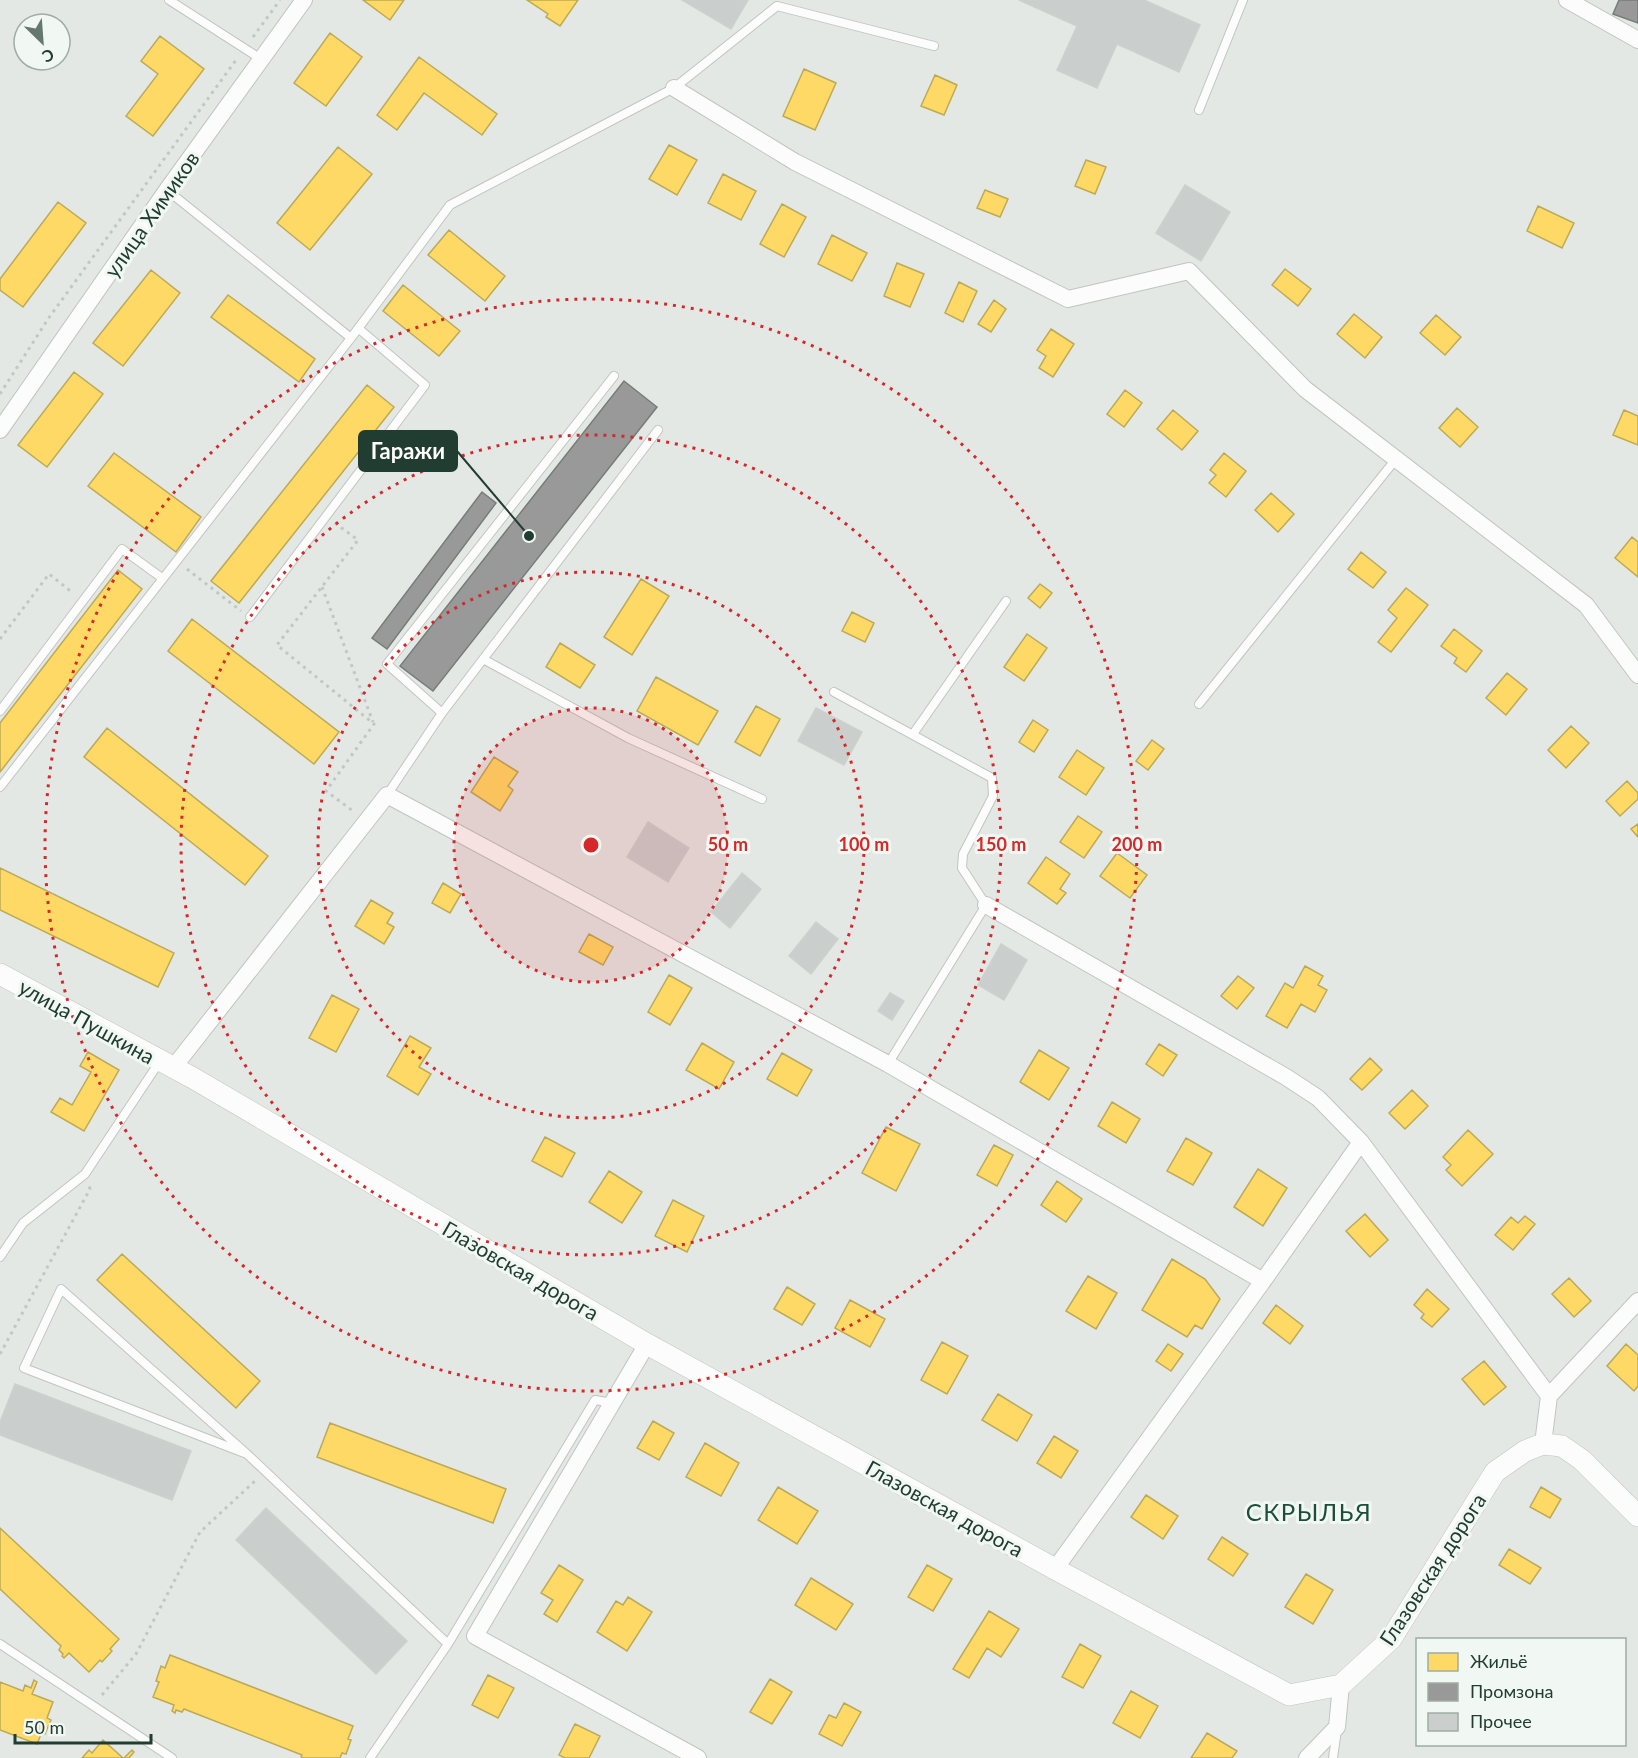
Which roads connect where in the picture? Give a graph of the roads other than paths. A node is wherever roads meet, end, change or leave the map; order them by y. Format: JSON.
{"nodes":[{"id":1,"x":304,"y":0,"type":"edge"},
{"id":2,"x":1243,"y":0,"type":"edge"},
{"id":3,"x":1567,"y":0,"type":"edge"},
{"id":4,"x":171,"y":1,"type":"edge"},
{"id":5,"x":1638,"y":40,"type":"edge"},
{"id":6,"x":934,"y":46,"type":"dead end"},
{"id":7,"x":261,"y":59,"type":"junction"},
{"id":8,"x":674,"y":88,"type":"junction"},
{"id":9,"x":1199,"y":110,"type":"dead end"},
{"id":10,"x":167,"y":190,"type":"junction"},
{"id":11,"x":358,"y":328,"type":"junction"},
{"id":12,"x":351,"y":338,"type":"junction"},
{"id":13,"x":614,"y":376,"type":"dead end"},
{"id":14,"x":0,"y":430,"type":"edge"},
{"id":15,"x":658,"y":430,"type":"dead end"},
{"id":16,"x":1396,"y":459,"type":"junction"},
{"id":17,"x":162,"y":579,"type":"junction"},
{"id":18,"x":1006,"y":602,"type":"dead end"},
{"id":19,"x":250,"y":617,"type":"road end"},
{"id":20,"x":483,"y":659,"type":"junction"},
{"id":21,"x":1638,"y":675,"type":"edge"},
{"id":22,"x":834,"y":692,"type":"dead end"},
{"id":23,"x":1199,"y":704,"type":"dead end"},
{"id":24,"x":0,"y":711,"type":"edge"},
{"id":25,"x":442,"y":713,"type":"junction"},
{"id":26,"x":913,"y":734,"type":"junction"},
{"id":27,"x":0,"y":787,"type":"edge"},
{"id":28,"x":387,"y":795,"type":"junction"},
{"id":29,"x":762,"y":799,"type":"dead end"},
{"id":30,"x":986,"y":905,"type":"junction"},
{"id":31,"x":0,"y":974,"type":"edge"},
{"id":32,"x":167,"y":1064,"type":"junction"},
{"id":33,"x":888,"y":1064,"type":"junction"},
{"id":34,"x":1361,"y":1142,"type":"junction"},
{"id":35,"x":0,"y":1257,"type":"edge"},
{"id":36,"x":1263,"y":1281,"type":"junction"},
{"id":37,"x":1638,"y":1300,"type":"edge"},
{"id":38,"x":647,"y":1344,"type":"junction"},
{"id":39,"x":1549,"y":1396,"type":"junction"},
{"id":40,"x":612,"y":1403,"type":"junction"},
{"id":41,"x":1543,"y":1444,"type":"junction"},
{"id":42,"x":247,"y":1454,"type":"junction"},
{"id":43,"x":1638,"y":1516,"type":"edge"},
{"id":44,"x":1055,"y":1569,"type":"junction"},
{"id":45,"x":0,"y":1644,"type":"edge"},
{"id":46,"x":448,"y":1644,"type":"junction"},
{"id":47,"x":1341,"y":1685,"type":"junction"},
{"id":48,"x":1337,"y":1727,"type":"junction"},
{"id":49,"x":172,"y":1758,"type":"edge"},
{"id":50,"x":370,"y":1758,"type":"edge"},
{"id":51,"x":698,"y":1758,"type":"edge"},
{"id":52,"x":1307,"y":1758,"type":"edge"},
{"id":53,"x":1333,"y":1758,"type":"edge"}],
"edges":[{"from":1,"to":7,"type":"street","name":"улица Химиков"},
{"from":2,"to":9,"type":"lane"},
{"from":3,"to":5,"type":"street"},
{"from":4,"to":7,"type":"lane"},
{"from":6,"to":8,"type":"lane"},
{"from":7,"to":10,"type":"street","name":"улица Химиков"},
{"from":8,"to":11,"type":"lane"},
{"from":8,"to":16,"type":"street"},
{"from":10,"to":12,"type":"lane"},
{"from":10,"to":14,"type":"street","name":"улица Химиков"},
{"from":11,"to":12,"type":"lane"},
{"from":11,"to":19,"type":"lane"},
{"from":12,"to":17,"type":"lane"},
{"from":13,"to":25,"type":"lane"},
{"from":15,"to":20,"type":"lane"},
{"from":16,"to":21,"type":"street"},
{"from":16,"to":23,"type":"lane"},
{"from":17,"to":24,"type":"lane"},
{"from":17,"to":27,"type":"lane"},
{"from":18,"to":26,"type":"lane"},
{"from":20,"to":25,"type":"lane"},
{"from":20,"to":29,"type":"lane"},
{"from":22,"to":26,"type":"lane"},
{"from":25,"to":28,"type":"lane"},
{"from":26,"to":30,"type":"lane"},
{"from":28,"to":32,"type":"street"},
{"from":28,"to":33,"type":"street"},
{"from":30,"to":33,"type":"lane"},
{"from":30,"to":34,"type":"street"},
{"from":31,"to":32,"type":"street","name":"улица Пушкина"},
{"from":32,"to":35,"type":"lane"},
{"from":32,"to":38,"type":"street","name":"Глазовская дорога"},
{"from":33,"to":36,"type":"street"},
{"from":34,"to":36,"type":"street"},
{"from":34,"to":39,"type":"street"},
{"from":36,"to":44,"type":"street"},
{"from":37,"to":39,"type":"street"},
{"from":38,"to":40,"type":"street"},
{"from":38,"to":44,"type":"street","name":"Глазовская дорога"},
{"from":39,"to":41,"type":"street"},
{"from":40,"to":46,"type":"lane"},
{"from":40,"to":51,"type":"street"},
{"from":41,"to":43,"type":"street"},
{"from":41,"to":47,"type":"street","name":"Глазовская дорога"},
{"from":42,"to":42,"type":"lane"},
{"from":42,"to":46,"type":"lane"},
{"from":44,"to":47,"type":"street","name":"Глазовская дорога"},
{"from":45,"to":49,"type":"lane"},
{"from":46,"to":50,"type":"lane"},
{"from":47,"to":48,"type":"street"},
{"from":48,"to":52,"type":"street"},
{"from":48,"to":53,"type":"lane"}]}
